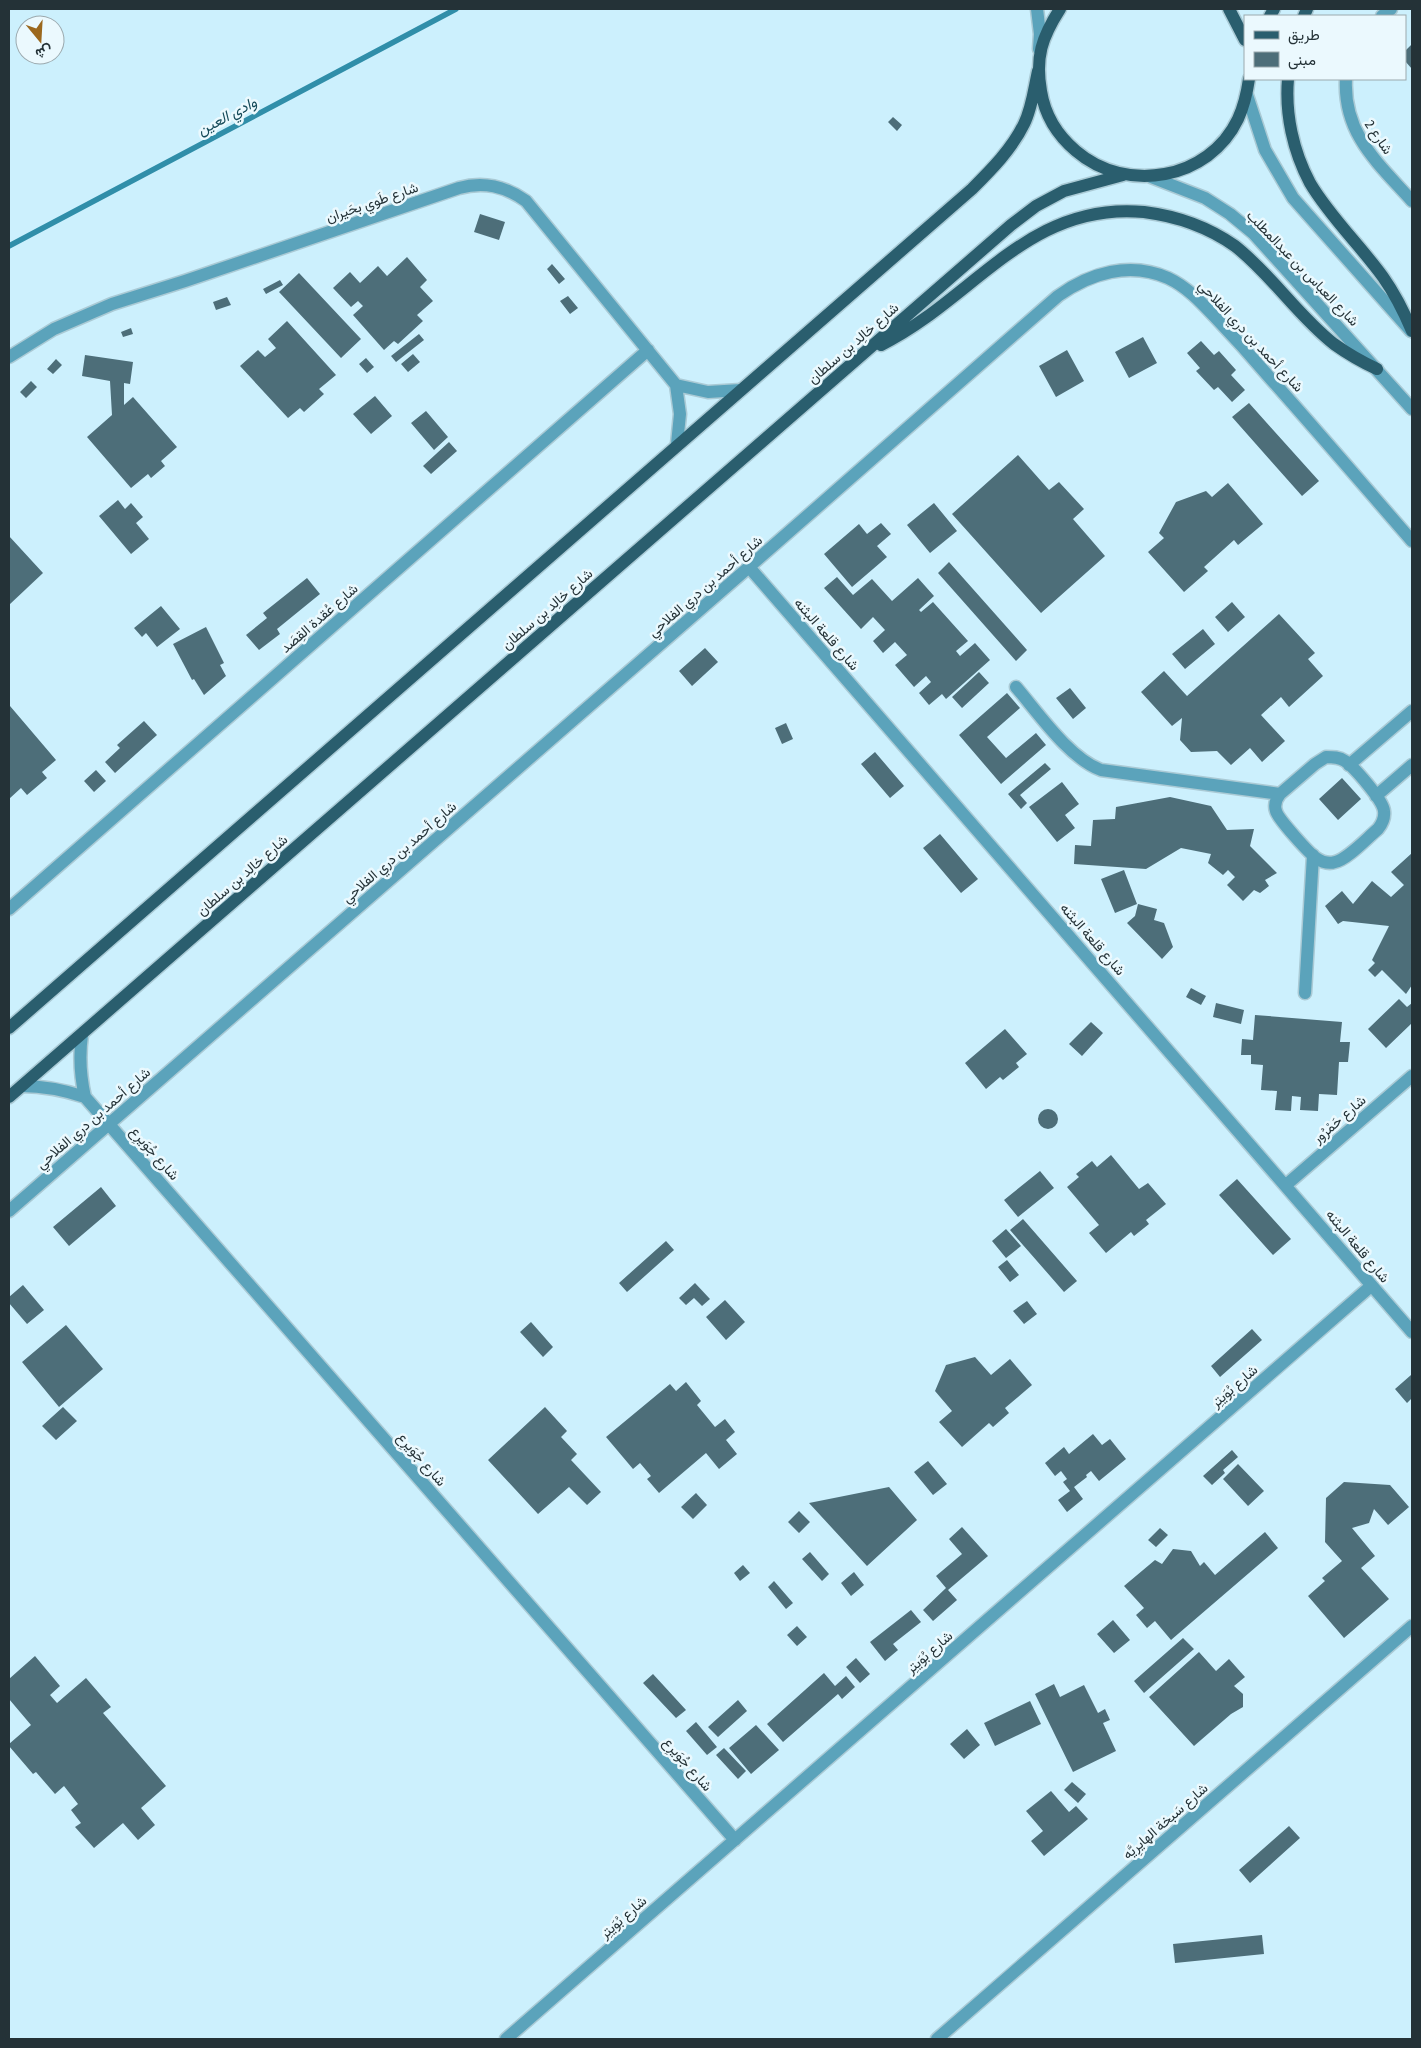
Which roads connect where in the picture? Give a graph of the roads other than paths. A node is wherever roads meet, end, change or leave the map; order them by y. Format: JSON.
{"nodes":[{"id":1,"x":1037,"y":9,"type":"edge"},
{"id":2,"x":1060,"y":9,"type":"edge"},
{"id":3,"x":1228,"y":9,"type":"edge"},
{"id":4,"x":1244,"y":38,"type":"edge"},
{"id":5,"x":1038,"y":65,"type":"junction"},
{"id":6,"x":1249,"y":80,"type":"edge"},
{"id":7,"x":1288,"y":80,"type":"edge"},
{"id":8,"x":1346,"y":80,"type":"edge"},
{"id":9,"x":1247,"y":95,"type":"junction"},
{"id":10,"x":1123,"y":175,"type":"junction"},
{"id":11,"x":1151,"y":176,"type":"junction"},
{"id":12,"x":1412,"y":202,"type":"edge"},
{"id":13,"x":1412,"y":332,"type":"edge"},
{"id":14,"x":648,"y":350,"type":"junction"},
{"id":15,"x":9,"y":357,"type":"edge"},
{"id":16,"x":857,"y":360,"type":"junction"},
{"id":17,"x":1377,"y":369,"type":"junction"},
{"id":18,"x":676,"y":385,"type":"junction"},
{"id":19,"x":741,"y":390,"type":"junction"},
{"id":20,"x":1412,"y":409,"type":"edge"},
{"id":21,"x":677,"y":444,"type":"junction"},
{"id":22,"x":1412,"y":541,"type":"edge"},
{"id":23,"x":749,"y":567,"type":"junction"},
{"id":24,"x":1016,"y":687,"type":"dead end"},
{"id":25,"x":1412,"y":711,"type":"edge"},
{"id":26,"x":1350,"y":765,"type":"junction"},
{"id":27,"x":1412,"y":765,"type":"edge"},
{"id":28,"x":1280,"y":794,"type":"junction"},
{"id":29,"x":1376,"y":796,"type":"junction"},
{"id":30,"x":1312,"y":855,"type":"junction"},
{"id":31,"x":10,"y":904,"type":"edge"},
{"id":32,"x":1305,"y":993,"type":"dead end"},
{"id":33,"x":9,"y":1028,"type":"edge"},
{"id":34,"x":82,"y":1034,"type":"junction"},
{"id":35,"x":1412,"y":1076,"type":"edge"},
{"id":36,"x":22,"y":1086,"type":"junction"},
{"id":37,"x":9,"y":1097,"type":"edge"},
{"id":38,"x":85,"y":1097,"type":"junction"},
{"id":39,"x":109,"y":1124,"type":"junction"},
{"id":40,"x":1286,"y":1185,"type":"junction"},
{"id":41,"x":9,"y":1211,"type":"edge"},
{"id":42,"x":1371,"y":1286,"type":"junction"},
{"id":43,"x":1412,"y":1332,"type":"edge"},
{"id":44,"x":1412,"y":1626,"type":"edge"},
{"id":45,"x":735,"y":1840,"type":"junction"},
{"id":46,"x":506,"y":2039,"type":"edge"},
{"id":47,"x":937,"y":2039,"type":"edge"}],
"edges":[{"from":1,"to":5,"type":"street"},
{"from":2,"to":5,"type":"main road"},
{"from":3,"to":4,"type":"main road"},
{"from":5,"to":10,"type":"main road"},
{"from":5,"to":19,"type":"main road"},
{"from":6,"to":9,"type":"main road"},
{"from":7,"to":13,"type":"main road"},
{"from":8,"to":12,"type":"street","name":"شارع 2"},
{"from":9,"to":11,"type":"main road"},
{"from":9,"to":13,"type":"street"},
{"from":10,"to":11,"type":"main road"},
{"from":10,"to":16,"type":"main road","name":"شارع خالِد بن سلطان"},
{"from":11,"to":17,"type":"street","name":"شارع العباس بن عبدالمطلب"},
{"from":14,"to":15,"type":"street","name":"شارع طَوي بحَيران"},
{"from":14,"to":18,"type":"street","name":"شارع طَوي بحَيران"},
{"from":14,"to":31,"type":"street","name":"شارع عُقدة القِصَد"},
{"from":16,"to":17,"type":"main road"},
{"from":16,"to":34,"type":"main road","name":"شارع خالِد بن سلطان"},
{"from":17,"to":20,"type":"street","name":"شارع العباس بن عبدالمطلب"},
{"from":18,"to":19,"type":"street"},
{"from":18,"to":21,"type":"street"},
{"from":19,"to":21,"type":"main road"},
{"from":21,"to":33,"type":"main road"},
{"from":22,"to":23,"type":"street","name":"شارع أحمد بن دري الفلاحي"},
{"from":23,"to":39,"type":"street","name":"شارع أحمد بن دري الفلاحي"},
{"from":23,"to":40,"type":"street","name":"شارع قلعة البثنه"},
{"from":24,"to":28,"type":"street"},
{"from":25,"to":26,"type":"street"},
{"from":26,"to":28,"type":"street"},
{"from":26,"to":29,"type":"street"},
{"from":27,"to":29,"type":"street"},
{"from":28,"to":30,"type":"street"},
{"from":29,"to":30,"type":"street"},
{"from":30,"to":32,"type":"street"},
{"from":34,"to":36,"type":"main road","name":"شارع خالِد بن سلطان"},
{"from":34,"to":38,"type":"street"},
{"from":35,"to":40,"type":"street","name":"شارع حَمْرُور"},
{"from":36,"to":37,"type":"main road","name":"شارع خالِد بن سلطان"},
{"from":36,"to":38,"type":"street"},
{"from":38,"to":39,"type":"street","name":"شارع جُوَيرِع"},
{"from":39,"to":41,"type":"street","name":"شارع أحمد بن دري الفلاحي"},
{"from":39,"to":45,"type":"street","name":"شارع جُوَيرِع"},
{"from":40,"to":42,"type":"street","name":"شارع قلعة البثنه"},
{"from":42,"to":43,"type":"street","name":"شارع قلعة البثنه"},
{"from":42,"to":45,"type":"street","name":"شارع بُوَيتِر"},
{"from":44,"to":47,"type":"street","name":"شارع سَبخة الهايرِيَّه"},
{"from":45,"to":46,"type":"street","name":"شارع بُوَيتِر"}]}
